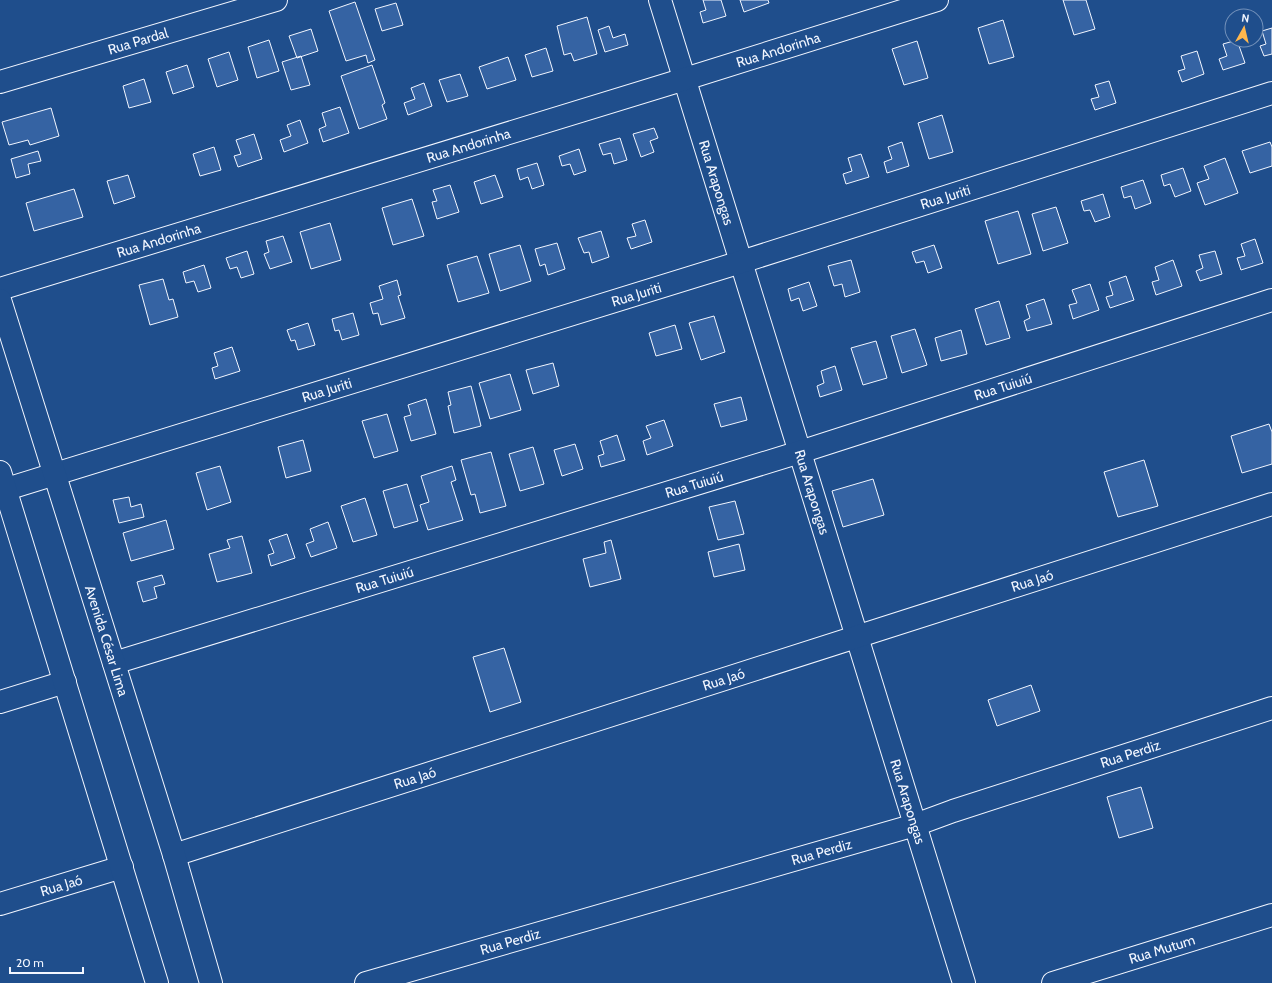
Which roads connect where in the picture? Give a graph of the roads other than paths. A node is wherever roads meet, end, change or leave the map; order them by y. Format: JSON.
{"nodes":[{"id":1,"x":276,"y":0,"type":"edge"},
{"id":2,"x":660,"y":0,"type":"edge"},
{"id":3,"x":937,"y":0,"type":"edge"},
{"id":4,"x":684,"y":79,"type":"junction"},
{"id":5,"x":0,"y":82,"type":"edge"},
{"id":6,"x":1272,"y":93,"type":"edge"},
{"id":7,"x":741,"y":262,"type":"junction"},
{"id":8,"x":0,"y":289,"type":"edge"},
{"id":9,"x":0,"y":300,"type":"edge"},
{"id":10,"x":1272,"y":300,"type":"edge"},
{"id":11,"x":800,"y":452,"type":"junction"},
{"id":12,"x":55,"y":474,"type":"junction"},
{"id":13,"x":2,"y":484,"type":"edge"},
{"id":14,"x":1272,"y":504,"type":"edge"},
{"id":15,"x":857,"y":636,"type":"junction"},
{"id":16,"x":114,"y":663,"type":"junction"},
{"id":17,"x":65,"y":682,"type":"junction"},
{"id":18,"x":0,"y":702,"type":"edge"},
{"id":19,"x":1272,"y":708,"type":"edge"},
{"id":20,"x":915,"y":825,"type":"junction"},
{"id":21,"x":174,"y":855,"type":"junction"},
{"id":22,"x":122,"y":867,"type":"junction"},
{"id":23,"x":0,"y":904,"type":"edge"},
{"id":24,"x":1272,"y":915,"type":"edge"},
{"id":25,"x":157,"y":983,"type":"edge"},
{"id":26,"x":211,"y":983,"type":"edge"},
{"id":27,"x":366,"y":983,"type":"edge"},
{"id":28,"x":964,"y":983,"type":"edge"},
{"id":29,"x":1052,"y":983,"type":"edge"}],
"edges":[{"from":1,"to":5,"type":"street","name":"Rua Pardal"},
{"from":2,"to":4,"type":"street","name":"Rua Arapongas"},
{"from":3,"to":4,"type":"street","name":"Rua Andorinha"},
{"from":4,"to":7,"type":"street","name":"Rua Arapongas"},
{"from":4,"to":8,"type":"street","name":"Rua Andorinha"},
{"from":6,"to":7,"type":"street","name":"Rua Juriti"},
{"from":7,"to":11,"type":"street","name":"Rua Arapongas"},
{"from":7,"to":12,"type":"street","name":"Rua Juriti"},
{"from":9,"to":12,"type":"street","name":"Avenida César Lima"},
{"from":10,"to":11,"type":"street","name":"Rua Tuiuiú"},
{"from":11,"to":15,"type":"street","name":"Rua Arapongas"},
{"from":11,"to":16,"type":"street","name":"Rua Tuiuiú"},
{"from":12,"to":13,"type":"street","name":"Rua Juriti"},
{"from":12,"to":16,"type":"street","name":"Avenida César Lima"},
{"from":13,"to":17,"type":"street"},
{"from":14,"to":15,"type":"street","name":"Rua Jaó"},
{"from":15,"to":20,"type":"street","name":"Rua Arapongas"},
{"from":15,"to":21,"type":"street","name":"Rua Jaó"},
{"from":16,"to":21,"type":"street","name":"Avenida César Lima"},
{"from":17,"to":18,"type":"street"},
{"from":17,"to":22,"type":"street"},
{"from":19,"to":20,"type":"street","name":"Rua Perdiz"},
{"from":20,"to":27,"type":"street","name":"Rua Perdiz"},
{"from":20,"to":28,"type":"street","name":"Rua Arapongas"},
{"from":21,"to":26,"type":"street","name":"Avenida César Lima"},
{"from":22,"to":23,"type":"street","name":"Rua Jaó"},
{"from":22,"to":25,"type":"street"},
{"from":24,"to":29,"type":"street","name":"Rua Mutum"}]}
